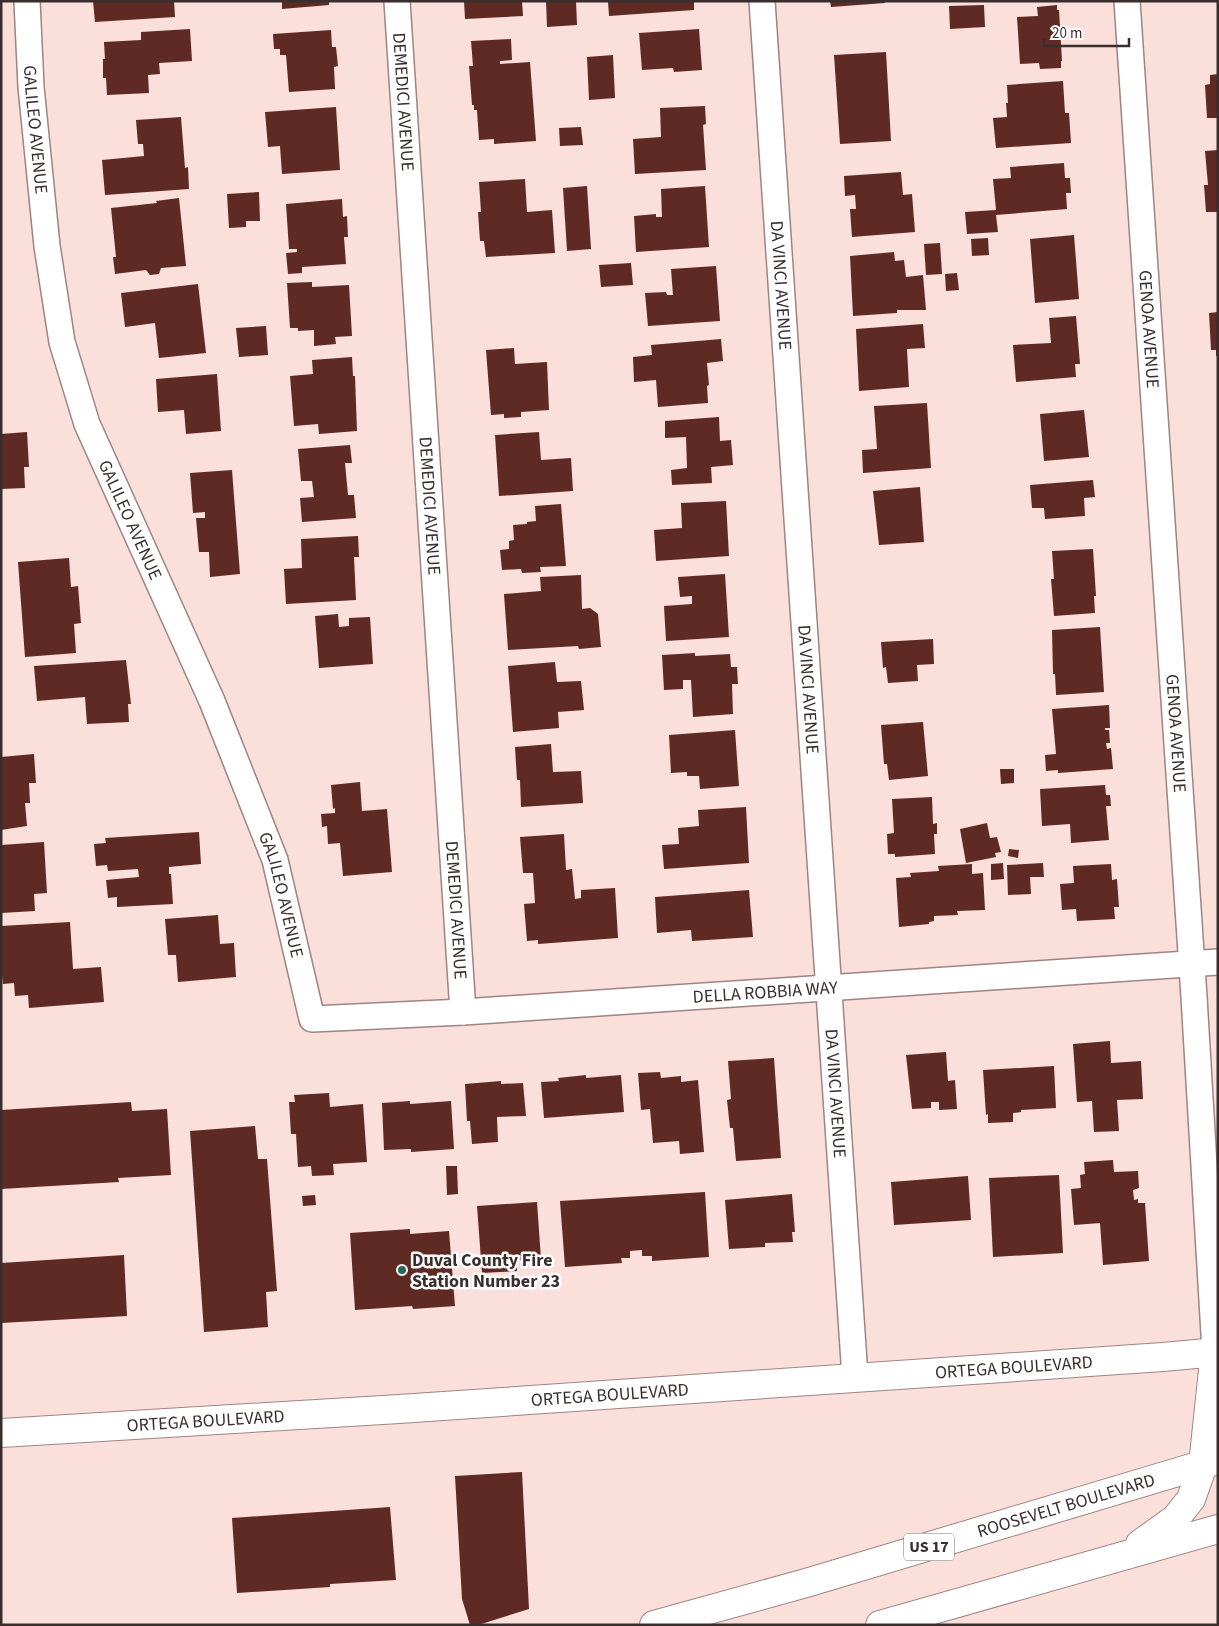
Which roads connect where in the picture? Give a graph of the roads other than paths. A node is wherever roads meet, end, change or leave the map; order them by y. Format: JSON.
{"nodes":[{"id":1,"x":27,"y":1,"type":"edge"},
{"id":2,"x":397,"y":1,"type":"edge"},
{"id":3,"x":762,"y":1,"type":"edge"},
{"id":4,"x":1127,"y":1,"type":"edge"},
{"id":5,"x":1218,"y":962,"type":"edge"},
{"id":6,"x":1192,"y":964,"type":"junction"},
{"id":7,"x":828,"y":988,"type":"junction"},
{"id":8,"x":463,"y":1012,"type":"junction"},
{"id":9,"x":312,"y":1019,"type":"joint"},
{"id":10,"x":1216,"y":1351,"type":"edge"},
{"id":11,"x":855,"y":1378,"type":"junction"},
{"id":12,"x":1,"y":1434,"type":"edge"},
{"id":13,"x":1210,"y":1463,"type":"edge"},
{"id":14,"x":1218,"y":1529,"type":"edge"},
{"id":15,"x":1126,"y":1554,"type":"junction"},
{"id":16,"x":654,"y":1625,"type":"edge"},
{"id":17,"x":880,"y":1625,"type":"edge"}],
"edges":[{"from":1,"to":9,"type":"street","name":"GALILEO AVENUE"},
{"from":2,"to":8,"type":"street","name":"DEMEDICI AVENUE"},
{"from":3,"to":7,"type":"street","name":"DA VINCI AVENUE"},
{"from":4,"to":6,"type":"street","name":"GENOA AVENUE"},
{"from":5,"to":6,"type":"street","name":"DELLA ROBBIA WAY"},
{"from":6,"to":7,"type":"street","name":"DELLA ROBBIA WAY"},
{"from":6,"to":10,"type":"street","name":"GENOA AVENUE"},
{"from":7,"to":8,"type":"street","name":"DELLA ROBBIA WAY"},
{"from":7,"to":11,"type":"street","name":"DA VINCI AVENUE"},
{"from":8,"to":9,"type":"street","name":"DELLA ROBBIA WAY"},
{"from":10,"to":11,"type":"main road","name":"ORTEGA BOULEVARD"},
{"from":10,"to":13,"type":"main road","name":"GENOA AVENUE"},
{"from":11,"to":12,"type":"main road","name":"ORTEGA BOULEVARD"},
{"from":13,"to":15,"type":"main road","name":"GENOA AVENUE"},
{"from":13,"to":16,"type":"main road","name":"ROOSEVELT BOULEVARD","number":"US 17"},
{"from":14,"to":15,"type":"main road"},
{"from":15,"to":17,"type":"main road"}]}
